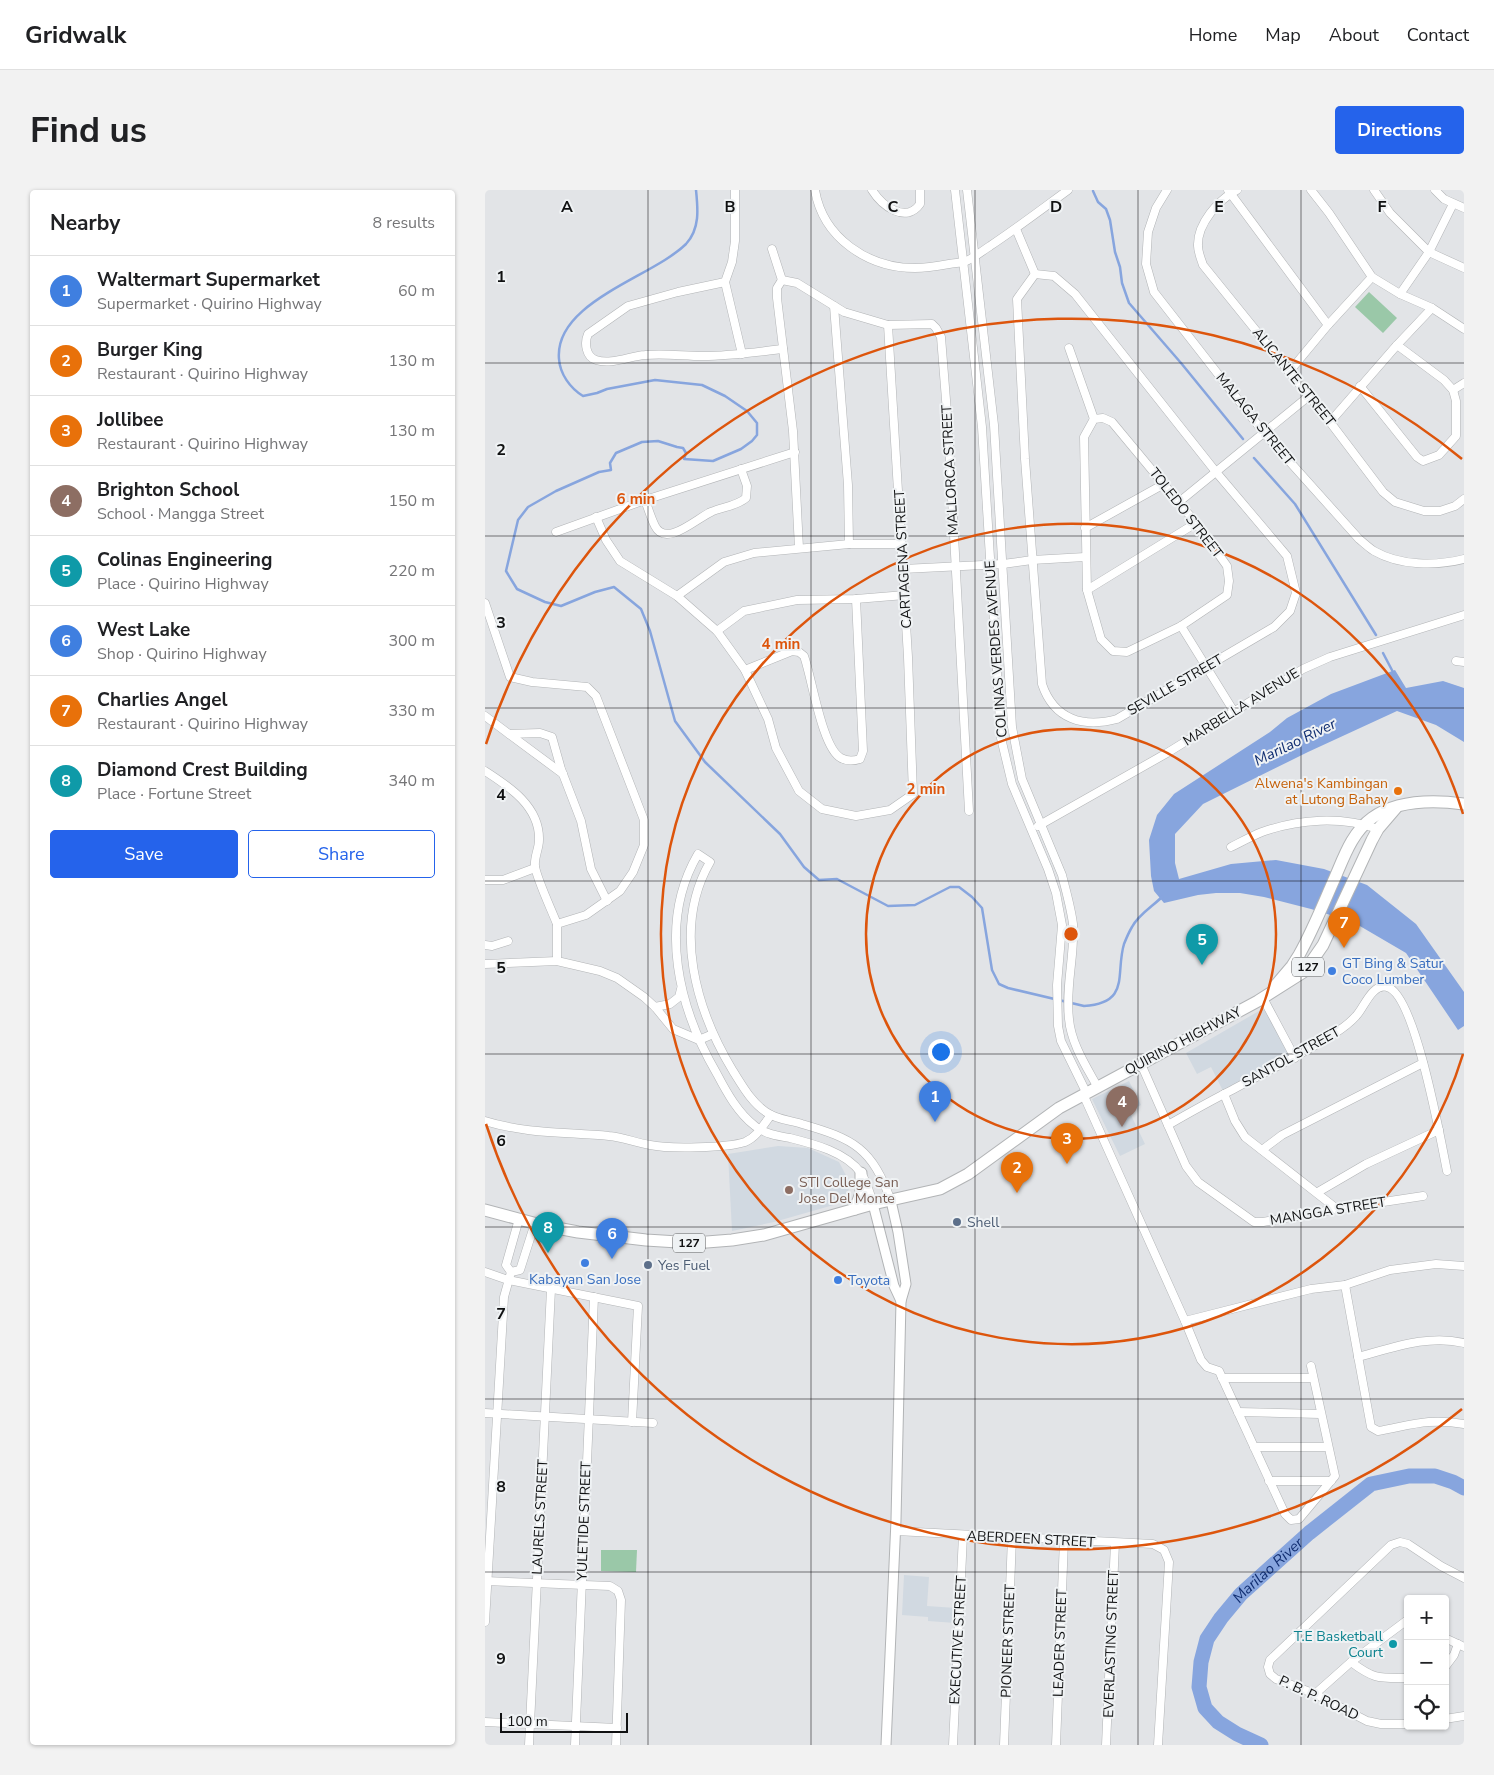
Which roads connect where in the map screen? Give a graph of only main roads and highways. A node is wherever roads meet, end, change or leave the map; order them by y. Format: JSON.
{"nodes":[{"id":1,"x":1464,"y":804,"type":"edge"},
{"id":2,"x":1396,"y":808,"type":"junction"},
{"id":3,"x":1263,"y":998,"type":"junction"},
{"id":4,"x":861,"y":1173,"type":"road end"},
{"id":5,"x":855,"y":1209,"type":"junction"},
{"id":6,"x":485,"y":1210,"type":"edge"}],
"edges":[{"from":1,"to":2,"type":"main road","name":"QUIRINO HIGHWAY","number":"127"},
{"from":2,"to":3,"type":"main road","name":"QUIRINO HIGHWAY","number":"127"},
{"from":2,"to":3,"type":"main road","name":"QUIRINO HIGHWAY","number":"127"},
{"from":3,"to":5,"type":"main road","name":"QUIRINO HIGHWAY","number":"127"},
{"from":4,"to":5,"type":"main road"},
{"from":5,"to":6,"type":"main road","name":"QUIRINO HIGHWAY","number":"127"}]}
